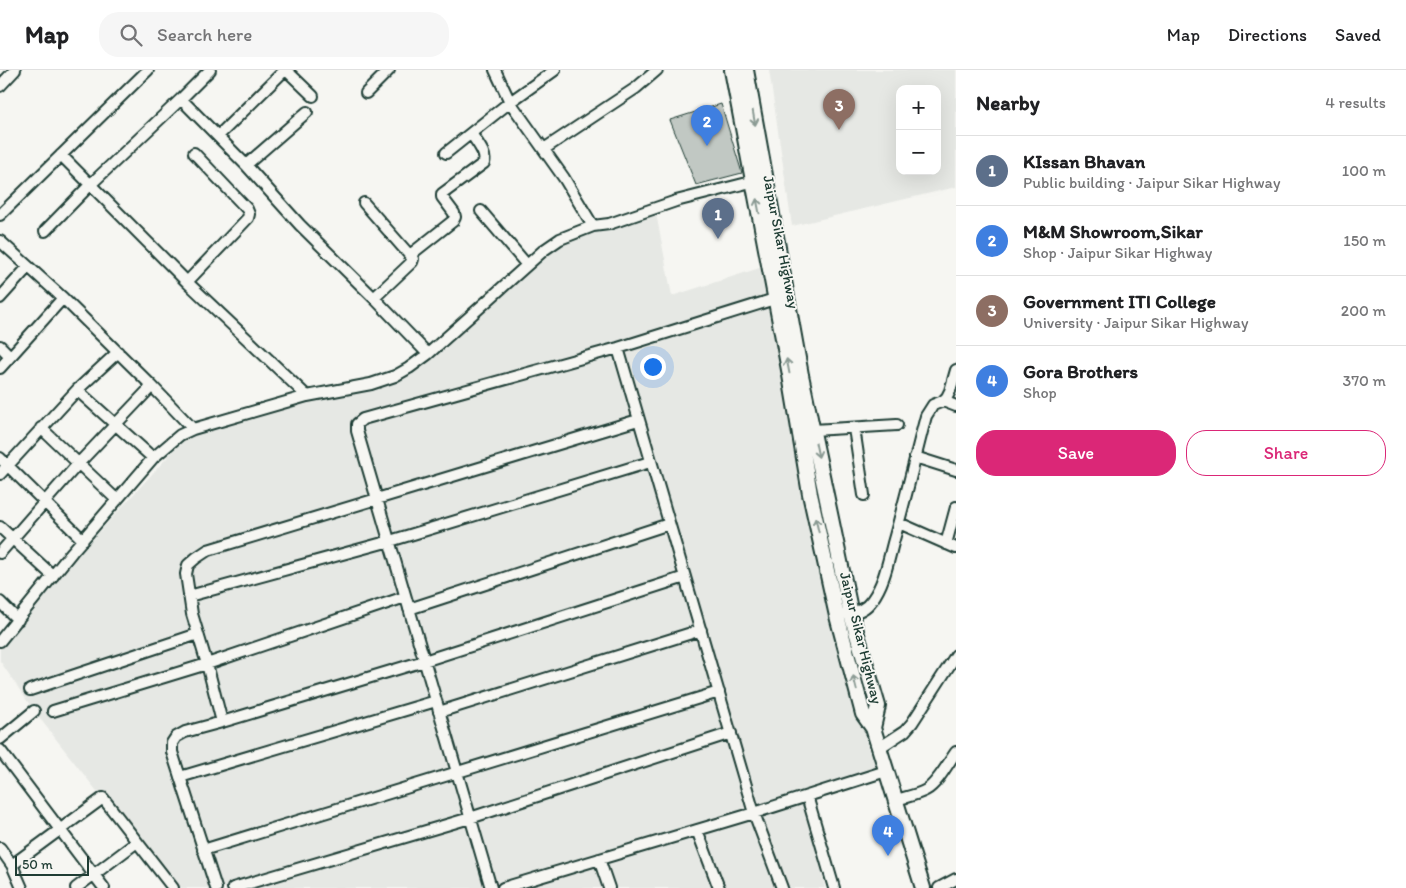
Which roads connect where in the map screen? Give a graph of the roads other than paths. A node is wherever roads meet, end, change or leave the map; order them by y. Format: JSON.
{"nodes":[{"id":1,"x":16,"y":70,"type":"edge"},
{"id":2,"x":148,"y":70,"type":"edge"},
{"id":3,"x":210,"y":70,"type":"edge"},
{"id":4,"x":286,"y":70,"type":"edge"},
{"id":5,"x":389,"y":70,"type":"edge"},
{"id":6,"x":495,"y":70,"type":"edge"},
{"id":7,"x":555,"y":70,"type":"edge"},
{"id":8,"x":657,"y":70,"type":"edge"},
{"id":9,"x":732,"y":70,"type":"edge"},
{"id":10,"x":746,"y":70,"type":"edge"},
{"id":11,"x":0,"y":86,"type":"edge"},
{"id":12,"x":366,"y":93,"type":"dead end"},
{"id":13,"x":313,"y":96,"type":"dead end"},
{"id":14,"x":181,"y":99,"type":"junction"},
{"id":15,"x":510,"y":102,"type":"junction"},
{"id":16,"x":306,"y":112,"type":"dead end"},
{"id":17,"x":471,"y":133,"type":"junction"},
{"id":18,"x":218,"y":136,"type":"junction"},
{"id":19,"x":544,"y":149,"type":"junction"},
{"id":20,"x":194,"y":153,"type":"dead end"},
{"id":21,"x":446,"y":153,"type":"dead end"},
{"id":22,"x":61,"y":155,"type":"junction"},
{"id":23,"x":246,"y":165,"type":"junction"},
{"id":24,"x":759,"y":180,"type":"junction"},
{"id":25,"x":90,"y":185,"type":"junction"},
{"id":26,"x":364,"y":203,"type":"dead end"},
{"id":27,"x":481,"y":211,"type":"dead end"},
{"id":28,"x":0,"y":215,"type":"edge"},
{"id":29,"x":593,"y":226,"type":"junction"},
{"id":30,"x":45,"y":231,"type":"dead end"},
{"id":31,"x":0,"y":241,"type":"edge"},
{"id":32,"x":410,"y":255,"type":"junction"},
{"id":33,"x":527,"y":265,"type":"junction"},
{"id":34,"x":28,"y":267,"type":"junction"},
{"id":35,"x":187,"y":282,"type":"junction"},
{"id":36,"x":781,"y":297,"type":"junction"},
{"id":37,"x":0,"y":298,"type":"edge"},
{"id":38,"x":63,"y":298,"type":"junction"},
{"id":39,"x":374,"y":298,"type":"junction"},
{"id":40,"x":0,"y":346,"type":"edge"},
{"id":41,"x":618,"y":348,"type":"junction"},
{"id":42,"x":118,"y":352,"type":"junction"},
{"id":43,"x":428,"y":354,"type":"junction"},
{"id":44,"x":10,"y":356,"type":"junction"},
{"id":45,"x":0,"y":368,"type":"edge"},
{"id":46,"x":956,"y":370,"type":"edge"},
{"id":47,"x":152,"y":386,"type":"junction"},
{"id":48,"x":78,"y":390,"type":"junction"},
{"id":49,"x":307,"y":396,"type":"junction"},
{"id":50,"x":943,"y":401,"type":"junction"},
{"id":51,"x":956,"y":406,"type":"edge"},
{"id":52,"x":638,"y":420,"type":"junction"},
{"id":53,"x":116,"y":425,"type":"junction"},
{"id":54,"x":897,"y":425,"type":"dead end"},
{"id":55,"x":41,"y":428,"type":"junction"},
{"id":56,"x":193,"y":428,"type":"junction"},
{"id":57,"x":854,"y":428,"type":"junction"},
{"id":58,"x":813,"y":430,"type":"junction"},
{"id":59,"x":915,"y":457,"type":"junction"},
{"id":60,"x":153,"y":458,"type":"junction"},
{"id":61,"x":650,"y":462,"type":"junction"},
{"id":62,"x":78,"y":464,"type":"junction"},
{"id":63,"x":2,"y":466,"type":"edge"},
{"id":64,"x":956,"y":470,"type":"edge"},
{"id":65,"x":864,"y":495,"type":"dead end"},
{"id":66,"x":377,"y":499,"type":"junction"},
{"id":67,"x":117,"y":500,"type":"junction"},
{"id":68,"x":44,"y":502,"type":"junction"},
{"id":69,"x":956,"y":507,"type":"edge"},
{"id":70,"x":898,"y":523,"type":"junction"},
{"id":71,"x":670,"y":524,"type":"junction"},
{"id":72,"x":0,"y":527,"type":"edge"},
{"id":73,"x":13,"y":539,"type":"junction"},
{"id":74,"x":83,"y":540,"type":"junction"},
{"id":75,"x":390,"y":541,"type":"junction"},
{"id":76,"x":946,"y":544,"type":"junction"},
{"id":77,"x":956,"y":548,"type":"edge"},
{"id":78,"x":0,"y":553,"type":"edge"},
{"id":79,"x":54,"y":576,"type":"junction"},
{"id":80,"x":685,"y":577,"type":"junction"},
{"id":81,"x":189,"y":596,"type":"junction"},
{"id":82,"x":406,"y":597,"type":"junction"},
{"id":83,"x":0,"y":602,"type":"edge"},
{"id":84,"x":409,"y":609,"type":"junction"},
{"id":85,"x":844,"y":615,"type":"junction"},
{"id":86,"x":18,"y":620,"type":"junction"},
{"id":87,"x":701,"y":630,"type":"junction"},
{"id":88,"x":198,"y":634,"type":"junction"},
{"id":89,"x":0,"y":641,"type":"edge"},
{"id":90,"x":956,"y":654,"type":"edge"},
{"id":91,"x":424,"y":661,"type":"junction"},
{"id":92,"x":207,"y":664,"type":"junction"},
{"id":93,"x":30,"y":690,"type":"dead end"},
{"id":94,"x":719,"y":692,"type":"junction"},
{"id":95,"x":436,"y":701,"type":"junction"},
{"id":96,"x":34,"y":711,"type":"dead end"},
{"id":97,"x":53,"y":711,"type":"dead end"},
{"id":98,"x":439,"y":712,"type":"junction"},
{"id":99,"x":222,"y":722,"type":"junction"},
{"id":100,"x":731,"y":733,"type":"junction"},
{"id":101,"x":0,"y":739,"type":"edge"},
{"id":102,"x":879,"y":748,"type":"junction"},
{"id":103,"x":0,"y":750,"type":"edge"},
{"id":104,"x":956,"y":752,"type":"edge"},
{"id":105,"x":886,"y":771,"type":"junction"},
{"id":106,"x":457,"y":772,"type":"junction"},
{"id":107,"x":180,"y":777,"type":"junction"},
{"id":108,"x":807,"y":796,"type":"junction"},
{"id":109,"x":896,"y":800,"type":"junction"},
{"id":110,"x":754,"y":813,"type":"junction"},
{"id":111,"x":470,"y":818,"type":"junction"},
{"id":112,"x":61,"y":828,"type":"junction"},
{"id":113,"x":697,"y":830,"type":"junction"},
{"id":114,"x":137,"y":842,"type":"junction"},
{"id":115,"x":0,"y":848,"type":"edge"},
{"id":116,"x":203,"y":850,"type":"junction"},
{"id":117,"x":599,"y":859,"type":"junction"},
{"id":118,"x":12,"y":865,"type":"junction"},
{"id":119,"x":95,"y":874,"type":"junction"},
{"id":120,"x":540,"y":877,"type":"junction"},
{"id":121,"x":956,"y":879,"type":"edge"},
{"id":122,"x":17,"y":886,"type":"edge"},
{"id":123,"x":76,"y":888,"type":"edge"},
{"id":124,"x":104,"y":888,"type":"edge"},
{"id":125,"x":174,"y":888,"type":"edge"},
{"id":126,"x":216,"y":888,"type":"edge"},
{"id":127,"x":233,"y":888,"type":"edge"},
{"id":128,"x":491,"y":888,"type":"edge"},
{"id":129,"x":503,"y":888,"type":"edge"},
{"id":130,"x":544,"y":888,"type":"edge"},
{"id":131,"x":609,"y":888,"type":"edge"},
{"id":132,"x":719,"y":888,"type":"edge"},
{"id":133,"x":782,"y":888,"type":"edge"},
{"id":134,"x":834,"y":888,"type":"edge"},
{"id":135,"x":923,"y":888,"type":"edge"},
{"id":136,"x":938,"y":888,"type":"edge"}],
"edges":[{"from":1,"to":11,"type":"street"},
{"from":2,"to":22,"type":"street"},
{"from":3,"to":14,"type":"street"},
{"from":4,"to":13,"type":"street"},
{"from":4,"to":18,"type":"street"},
{"from":5,"to":12,"type":"street"},
{"from":6,"to":15,"type":"street"},
{"from":7,"to":15,"type":"street"},
{"from":8,"to":19,"type":"street"},
{"from":9,"to":24,"type":"main road","name":"Jaipur Sikar Highway"},
{"from":10,"to":24,"type":"main road","name":"Jaipur Sikar Highway","one_way":true},
{"from":14,"to":18,"type":"street"},
{"from":14,"to":25,"type":"street"},
{"from":15,"to":17,"type":"street"},
{"from":15,"to":19,"type":"street"},
{"from":16,"to":23,"type":"street"},
{"from":17,"to":21,"type":"street"},
{"from":17,"to":32,"type":"street"},
{"from":18,"to":23,"type":"street"},
{"from":19,"to":29,"type":"street"},
{"from":20,"to":35,"type":"street"},
{"from":22,"to":25,"type":"street"},
{"from":22,"to":28,"type":"street"},
{"from":23,"to":39,"type":"street"},
{"from":24,"to":29,"type":"street"},
{"from":24,"to":36,"type":"main road","name":"Jaipur Sikar Highway"},
{"from":25,"to":30,"type":"street"},
{"from":25,"to":35,"type":"street"},
{"from":26,"to":32,"type":"street"},
{"from":27,"to":33,"type":"street"},
{"from":29,"to":33,"type":"street"},
{"from":31,"to":34,"type":"street"},
{"from":32,"to":39,"type":"street"},
{"from":33,"to":43,"type":"street"},
{"from":34,"to":37,"type":"street"},
{"from":34,"to":38,"type":"street"},
{"from":35,"to":49,"type":"street"},
{"from":36,"to":41,"type":"street"},
{"from":36,"to":58,"type":"main road","name":"Jaipur Sikar Highway"},
{"from":85,"to":36,"type":"main road","name":"Jaipur Sikar Highway","one_way":true},
{"from":38,"to":42,"type":"street"},
{"from":38,"to":44,"type":"street"},
{"from":39,"to":43,"type":"street"},
{"from":40,"to":44,"type":"street"},
{"from":41,"to":52,"type":"street"},
{"from":41,"to":66,"type":"street"},
{"from":42,"to":47,"type":"street"},
{"from":42,"to":48,"type":"street"},
{"from":43,"to":49,"type":"street"},
{"from":44,"to":45,"type":"street"},
{"from":46,"to":50,"type":"street"},
{"from":47,"to":53,"type":"street"},
{"from":47,"to":56,"type":"street"},
{"from":48,"to":53,"type":"street"},
{"from":48,"to":55,"type":"street"},
{"from":49,"to":56,"type":"street"},
{"from":50,"to":51,"type":"street"},
{"from":50,"to":59,"type":"street"},
{"from":52,"to":61,"type":"street"},
{"from":52,"to":66,"type":"street"},
{"from":53,"to":60,"type":"street"},
{"from":53,"to":62,"type":"street"},
{"from":54,"to":57,"type":"street"},
{"from":55,"to":62,"type":"street"},
{"from":55,"to":63,"type":"street"},
{"from":56,"to":60,"type":"street"},
{"from":57,"to":58,"type":"street"},
{"from":57,"to":65,"type":"street"},
{"from":58,"to":85,"type":"main road","name":"Jaipur Sikar Highway","one_way":true},
{"from":59,"to":64,"type":"street"},
{"from":59,"to":70,"type":"street"},
{"from":60,"to":67,"type":"street"},
{"from":61,"to":71,"type":"street"},
{"from":61,"to":75,"type":"street"},
{"from":62,"to":67,"type":"street"},
{"from":62,"to":68,"type":"street"},
{"from":63,"to":68,"type":"street"},
{"from":66,"to":75,"type":"street"},
{"from":66,"to":81,"type":"street"},
{"from":67,"to":74,"type":"street"},
{"from":68,"to":73,"type":"street"},
{"from":68,"to":74,"type":"street"},
{"from":69,"to":76,"type":"street"},
{"from":70,"to":76,"type":"street"},
{"from":70,"to":85,"type":"street"},
{"from":71,"to":80,"type":"street"},
{"from":71,"to":84,"type":"street"},
{"from":72,"to":73,"type":"street"},
{"from":73,"to":78,"type":"street"},
{"from":73,"to":79,"type":"street"},
{"from":74,"to":79,"type":"street"},
{"from":75,"to":81,"type":"street"},
{"from":75,"to":82,"type":"street"},
{"from":76,"to":77,"type":"street"},
{"from":79,"to":86,"type":"street"},
{"from":80,"to":87,"type":"street"},
{"from":80,"to":91,"type":"street"},
{"from":81,"to":88,"type":"street"},
{"from":82,"to":84,"type":"street"},
{"from":82,"to":92,"type":"street"},
{"from":83,"to":86,"type":"street"},
{"from":84,"to":91,"type":"street"},
{"from":85,"to":102,"type":"main road","name":"Jaipur Sikar Highway"},
{"from":86,"to":89,"type":"street"},
{"from":87,"to":94,"type":"street"},
{"from":87,"to":98,"type":"street"},
{"from":88,"to":92,"type":"street"},
{"from":88,"to":93,"type":"street"},
{"from":90,"to":102,"type":"street"},
{"from":91,"to":95,"type":"street"},
{"from":91,"to":99,"type":"street"},
{"from":92,"to":97,"type":"street"},
{"from":92,"to":99,"type":"street"},
{"from":94,"to":100,"type":"street"},
{"from":94,"to":106,"type":"street"},
{"from":95,"to":98,"type":"street"},
{"from":95,"to":107,"type":"street"},
{"from":96,"to":101,"type":"street"},
{"from":98,"to":106,"type":"street"},
{"from":99,"to":107,"type":"street"},
{"from":100,"to":110,"type":"street"},
{"from":100,"to":111,"type":"street"},
{"from":102,"to":105,"type":"main road"},
{"from":103,"to":112,"type":"street"},
{"from":104,"to":109,"type":"street"},
{"from":105,"to":108,"type":"street"},
{"from":105,"to":109,"type":"main road"},
{"from":106,"to":111,"type":"street"},
{"from":106,"to":116,"type":"street"},
{"from":107,"to":116,"type":"street"},
{"from":108,"to":110,"type":"street"},
{"from":108,"to":134,"type":"street"},
{"from":109,"to":135,"type":"main road"},
{"from":110,"to":113,"type":"street"},
{"from":110,"to":133,"type":"street"},
{"from":111,"to":127,"type":"street"},
{"from":111,"to":128,"type":"street"},
{"from":112,"to":114,"type":"street"},
{"from":112,"to":118,"type":"street"},
{"from":112,"to":119,"type":"street"},
{"from":113,"to":117,"type":"street"},
{"from":113,"to":132,"type":"street"},
{"from":114,"to":119,"type":"street"},
{"from":114,"to":125,"type":"street"},
{"from":115,"to":118,"type":"street"},
{"from":116,"to":126,"type":"street"},
{"from":117,"to":120,"type":"street"},
{"from":117,"to":131,"type":"street"},
{"from":118,"to":122,"type":"street"},
{"from":119,"to":123,"type":"street"},
{"from":119,"to":124,"type":"street"},
{"from":120,"to":129,"type":"street"},
{"from":120,"to":130,"type":"street"},
{"from":121,"to":136,"type":"street"}]}
